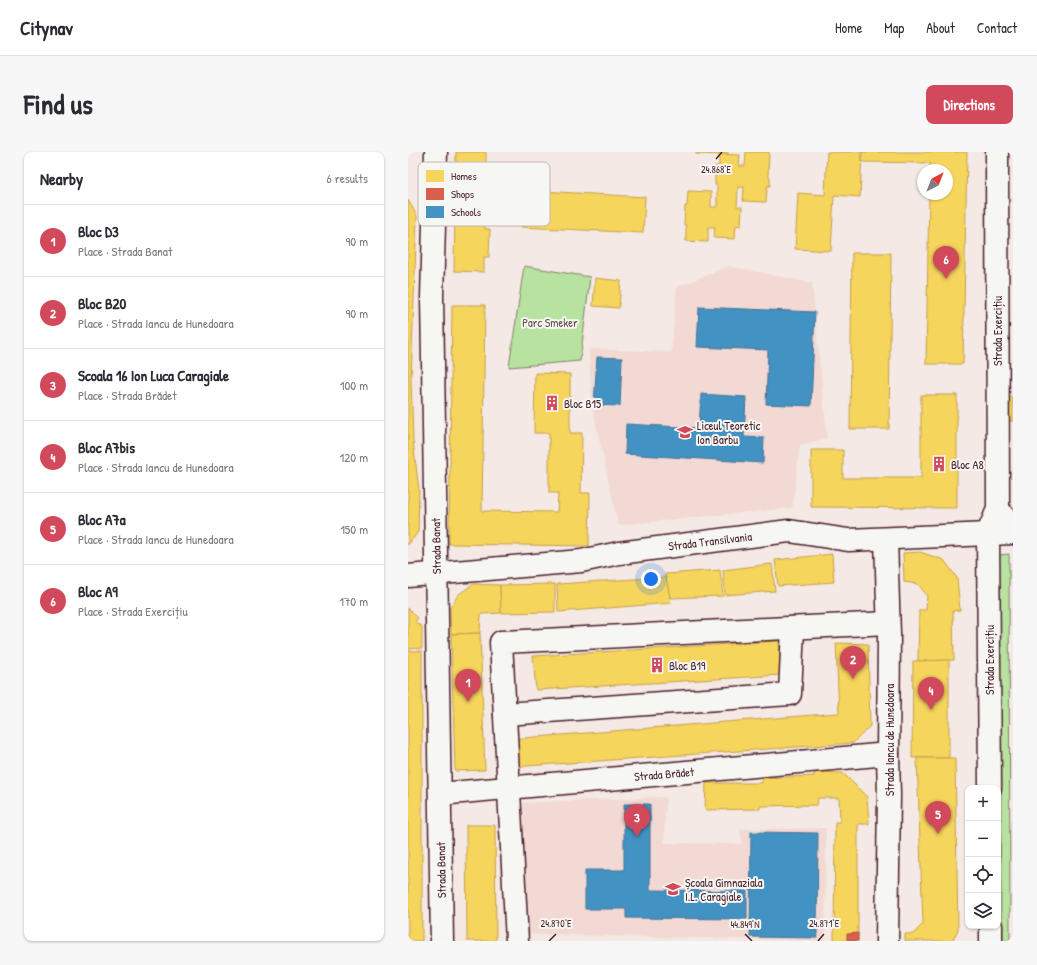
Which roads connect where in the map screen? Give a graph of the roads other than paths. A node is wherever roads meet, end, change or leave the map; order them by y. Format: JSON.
{"nodes":[{"id":1,"x":436,"y":152,"type":"edge"},
{"id":2,"x":997,"y":152,"type":"edge"},
{"id":3,"x":436,"y":162,"type":"edge"},
{"id":4,"x":434,"y":226,"type":"edge"},
{"id":5,"x":998,"y":509,"type":"junction"},
{"id":6,"x":1013,"y":528,"type":"edge"},
{"id":7,"x":988,"y":533,"type":"junction"},
{"id":8,"x":1013,"y":533,"type":"edge"},
{"id":9,"x":886,"y":539,"type":"junction"},
{"id":10,"x":436,"y":574,"type":"junction"},
{"id":11,"x":408,"y":576,"type":"edge"},
{"id":12,"x":888,"y":623,"type":"junction"},
{"id":13,"x":793,"y":628,"type":"junction"},
{"id":14,"x":505,"y":714,"type":"junction"},
{"id":15,"x":888,"y":754,"type":"junction"},
{"id":16,"x":990,"y":785,"type":"edge"},
{"id":17,"x":509,"y":788,"type":"junction"},
{"id":18,"x":440,"y":794,"type":"junction"},
{"id":19,"x":991,"y":929,"type":"edge"},
{"id":20,"x":442,"y":941,"type":"edge"},
{"id":21,"x":517,"y":941,"type":"edge"},
{"id":22,"x":887,"y":941,"type":"edge"},
{"id":23,"x":991,"y":941,"type":"edge"}],
"edges":[{"from":1,"to":3,"type":"street","name":"Strada Banat"},
{"from":2,"to":5,"type":"street","name":"Strada Exercițiu"},
{"from":4,"to":10,"type":"street","name":"Strada Banat"},
{"from":5,"to":6,"type":"street"},
{"from":5,"to":7,"type":"street","name":"Strada Exercițiu"},
{"from":7,"to":8,"type":"street","name":"Strada Transilvania"},
{"from":7,"to":9,"type":"street","name":"Strada Transilvania"},
{"from":7,"to":16,"type":"street","name":"Strada Exercițiu"},
{"from":9,"to":10,"type":"street","name":"Strada Transilvania"},
{"from":9,"to":12,"type":"street","name":"Strada Iancu de Hunedoara"},
{"from":10,"to":11,"type":"street","name":"Strada Transilvania"},
{"from":10,"to":18,"type":"street","name":"Strada Banat"},
{"from":12,"to":13,"type":"street"},
{"from":12,"to":15,"type":"street","name":"Strada Iancu de Hunedoara"},
{"from":13,"to":14,"type":"street"},
{"from":13,"to":14,"type":"street"},
{"from":14,"to":17,"type":"street"},
{"from":15,"to":17,"type":"street","name":"Strada Brădet"},
{"from":15,"to":22,"type":"street","name":"Strada Iancu de Hunedoara"},
{"from":17,"to":18,"type":"street","name":"Strada Brădet"},
{"from":17,"to":21,"type":"street"},
{"from":18,"to":20,"type":"street","name":"Strada Banat"},
{"from":19,"to":23,"type":"street"}]}
